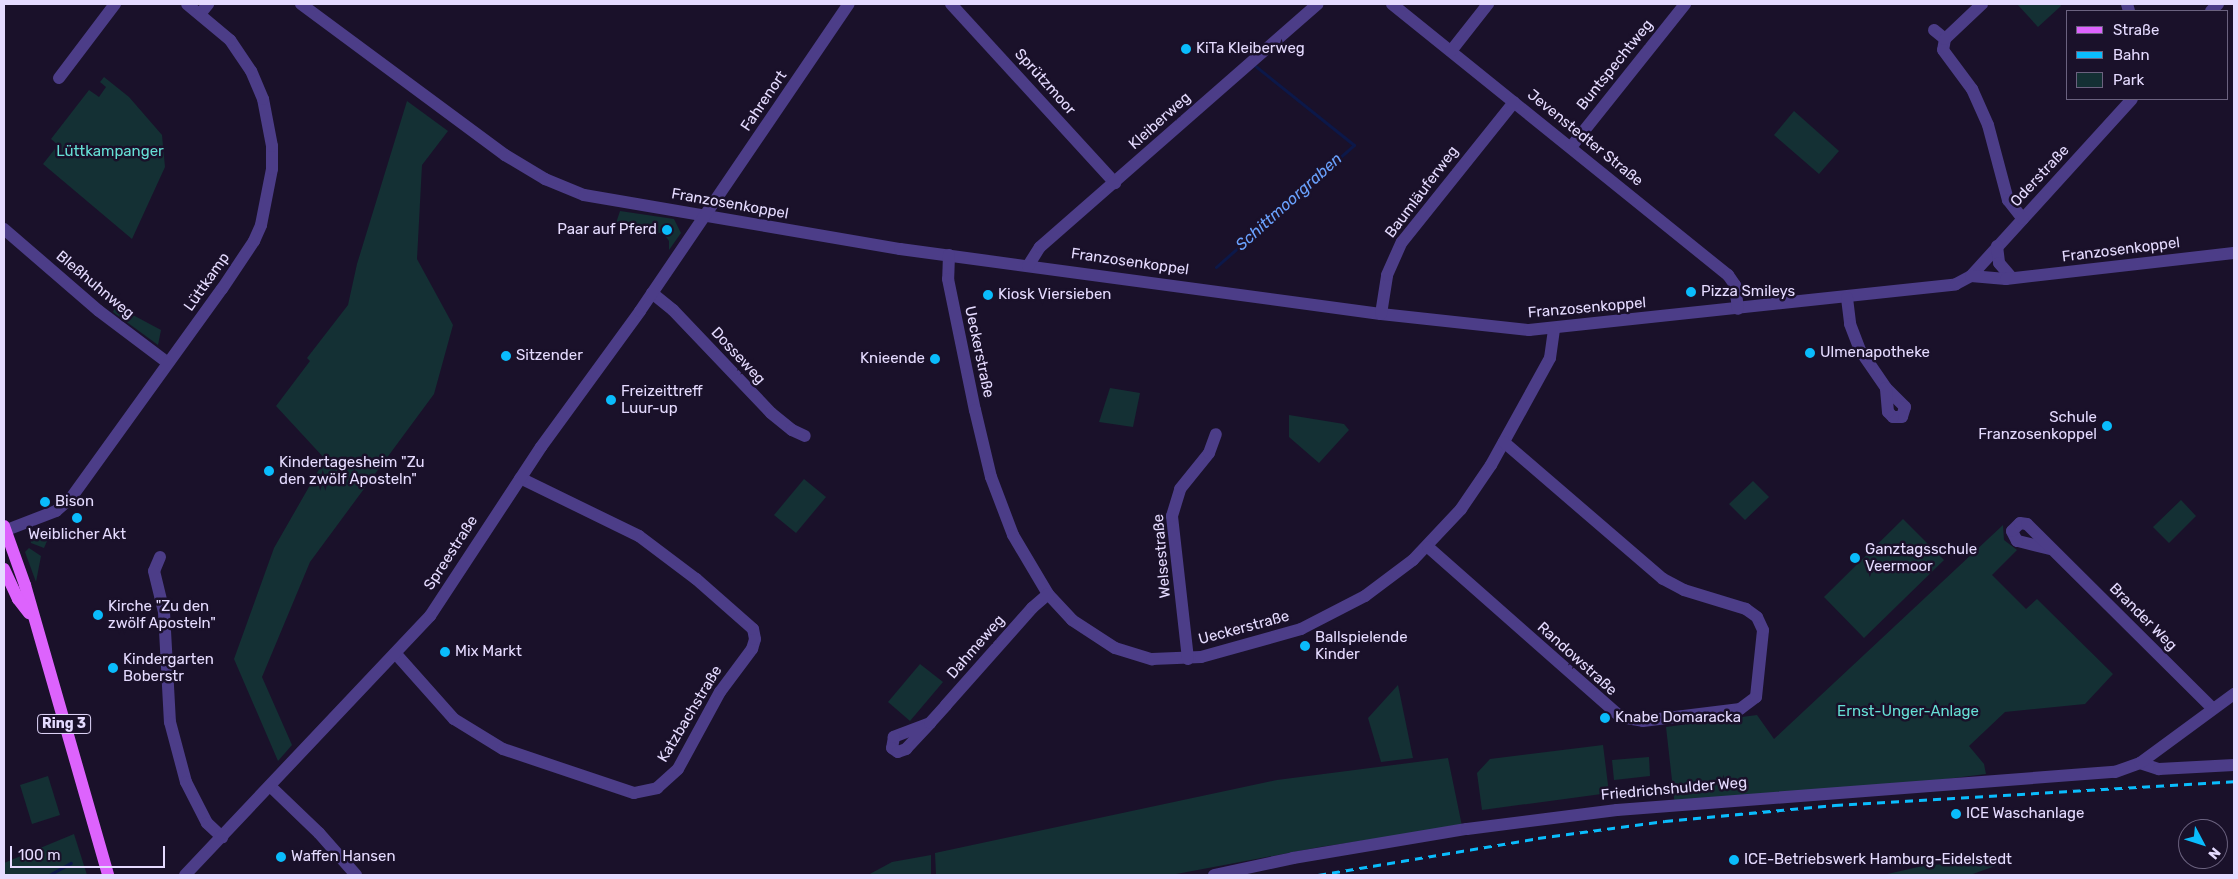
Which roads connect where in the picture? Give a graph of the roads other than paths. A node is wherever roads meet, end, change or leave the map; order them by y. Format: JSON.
{"nodes":[{"id":1,"x":115,"y":4,"type":"edge"},
{"id":2,"x":187,"y":4,"type":"edge"},
{"id":3,"x":300,"y":4,"type":"edge"},
{"id":4,"x":849,"y":4,"type":"edge"},
{"id":5,"x":951,"y":4,"type":"edge"},
{"id":6,"x":1318,"y":4,"type":"edge"},
{"id":7,"x":1392,"y":4,"type":"edge"},
{"id":8,"x":1488,"y":4,"type":"edge"},
{"id":9,"x":1685,"y":4,"type":"edge"},
{"id":10,"x":1982,"y":4,"type":"edge"},
{"id":11,"x":204,"y":9,"type":"edge"},
{"id":12,"x":1934,"y":30,"type":"dead end"},
{"id":13,"x":1945,"y":39,"type":"junction"},
{"id":14,"x":1452,"y":51,"type":"junction"},
{"id":15,"x":59,"y":78,"type":"dead end"},
{"id":16,"x":2131,"y":100,"type":"edge"},
{"id":17,"x":1514,"y":102,"type":"junction"},
{"id":18,"x":1570,"y":147,"type":"junction"},
{"id":19,"x":1115,"y":183,"type":"junction"},
{"id":20,"x":705,"y":216,"type":"junction"},
{"id":21,"x":2023,"y":219,"type":"junction"},
{"id":22,"x":4,"y":229,"type":"edge"},
{"id":23,"x":1997,"y":246,"type":"junction"},
{"id":24,"x":2234,"y":253,"type":"edge"},
{"id":25,"x":949,"y":255,"type":"junction"},
{"id":26,"x":1028,"y":266,"type":"junction"},
{"id":27,"x":1971,"y":276,"type":"junction"},
{"id":28,"x":2012,"y":278,"type":"junction"},
{"id":29,"x":652,"y":293,"type":"junction"},
{"id":30,"x":1847,"y":298,"type":"junction"},
{"id":31,"x":1738,"y":309,"type":"junction"},
{"id":32,"x":1380,"y":314,"type":"junction"},
{"id":33,"x":1554,"y":329,"type":"junction"},
{"id":34,"x":168,"y":363,"type":"junction"},
{"id":35,"x":1886,"y":388,"type":"dead end"},
{"id":36,"x":1216,"y":434,"type":"dead end"},
{"id":37,"x":805,"y":436,"type":"dead end"},
{"id":38,"x":1504,"y":442,"type":"junction"},
{"id":39,"x":520,"y":478,"type":"junction"},
{"id":40,"x":4,"y":529,"type":"edge"},
{"id":41,"x":1428,"y":547,"type":"junction"},
{"id":42,"x":2050,"y":549,"type":"dead end"},
{"id":43,"x":160,"y":557,"type":"dead end"},
{"id":44,"x":4,"y":569,"type":"edge"},
{"id":45,"x":1048,"y":594,"type":"junction"},
{"id":46,"x":31,"y":615,"type":"junction"},
{"id":47,"x":396,"y":654,"type":"junction"},
{"id":48,"x":1188,"y":658,"type":"junction"},
{"id":49,"x":2234,"y":694,"type":"edge"},
{"id":50,"x":2212,"y":708,"type":"junction"},
{"id":51,"x":930,"y":723,"type":"dead end"},
{"id":52,"x":2140,"y":763,"type":"junction"},
{"id":53,"x":2234,"y":765,"type":"edge"},
{"id":54,"x":270,"y":786,"type":"junction"},
{"id":55,"x":222,"y":837,"type":"junction"},
{"id":56,"x":108,"y":875,"type":"edge"},
{"id":57,"x":185,"y":875,"type":"edge"},
{"id":58,"x":356,"y":875,"type":"edge"},
{"id":59,"x":1214,"y":875,"type":"edge"}],
"edges":[{"from":1,"to":15,"type":"street"},
{"from":2,"to":11,"type":"street","name":"Lüttkamp"},
{"from":3,"to":20,"type":"street","name":"Franzosenkoppel"},
{"from":4,"to":20,"type":"street","name":"Fahrenort"},
{"from":5,"to":19,"type":"street","name":"Sprützmoor"},
{"from":6,"to":19,"type":"street","name":"Kleiberweg"},
{"from":7,"to":14,"type":"street","name":"Jevenstedter Straße"},
{"from":8,"to":14,"type":"street"},
{"from":9,"to":18,"type":"street","name":"Buntspechtweg"},
{"from":10,"to":13,"type":"street"},
{"from":11,"to":34,"type":"street","name":"Lüttkamp"},
{"from":12,"to":13,"type":"street"},
{"from":13,"to":21,"type":"street"},
{"from":14,"to":17,"type":"street","name":"Jevenstedter Straße"},
{"from":16,"to":21,"type":"street","name":"Oderstraße"},
{"from":17,"to":18,"type":"street","name":"Jevenstedter Straße"},
{"from":17,"to":32,"type":"street","name":"Baumläuferweg"},
{"from":18,"to":31,"type":"street","name":"Jevenstedter Straße"},
{"from":19,"to":26,"type":"street","name":"Kleiberweg"},
{"from":20,"to":25,"type":"street","name":"Franzosenkoppel"},
{"from":20,"to":29,"type":"street","name":"Spreestraße"},
{"from":21,"to":23,"type":"street","name":"Oderstraße"},
{"from":22,"to":34,"type":"street","name":"Bleßhuhnweg"},
{"from":23,"to":27,"type":"street","name":"Oderstraße"},
{"from":23,"to":28,"type":"street"},
{"from":24,"to":28,"type":"street","name":"Franzosenkoppel"},
{"from":25,"to":26,"type":"street","name":"Franzosenkoppel"},
{"from":25,"to":45,"type":"street","name":"Ueckerstraße"},
{"from":26,"to":32,"type":"street","name":"Franzosenkoppel"},
{"from":27,"to":28,"type":"street","name":"Franzosenkoppel"},
{"from":27,"to":30,"type":"street","name":"Franzosenkoppel"},
{"from":29,"to":37,"type":"street","name":"Dosseweg"},
{"from":29,"to":39,"type":"street","name":"Spreestraße"},
{"from":30,"to":31,"type":"street","name":"Franzosenkoppel"},
{"from":30,"to":35,"type":"street"},
{"from":31,"to":33,"type":"street","name":"Franzosenkoppel"},
{"from":32,"to":33,"type":"street","name":"Franzosenkoppel"},
{"from":33,"to":38,"type":"street","name":"Ueckerstraße"},
{"from":34,"to":40,"type":"street","name":"Lüttkamp"},
{"from":36,"to":48,"type":"street","name":"Welsestraße"},
{"from":38,"to":41,"type":"street","name":"Ueckerstraße"},
{"from":38,"to":41,"type":"street","name":"Randowstraße"},
{"from":39,"to":47,"type":"street","name":"Spreestraße"},
{"from":39,"to":47,"type":"street","name":"Katzbachstraße"},
{"from":40,"to":46,"type":"main road","number":"Ring 3"},
{"from":41,"to":48,"type":"street","name":"Ueckerstraße"},
{"from":42,"to":50,"type":"street","name":"Brander Weg"},
{"from":43,"to":55,"type":"street"},
{"from":44,"to":46,"type":"main road","number":"Ring 3"},
{"from":45,"to":48,"type":"street","name":"Ueckerstraße"},
{"from":45,"to":51,"type":"street","name":"Dahmeweg"},
{"from":46,"to":56,"type":"main road","number":"Ring 3"},
{"from":47,"to":54,"type":"street","name":"Spreestraße"},
{"from":49,"to":50,"type":"street","name":"Friedrichshulder Weg"},
{"from":50,"to":52,"type":"street","name":"Friedrichshulder Weg"},
{"from":52,"to":53,"type":"street"},
{"from":52,"to":59,"type":"street","name":"Friedrichshulder Weg"},
{"from":54,"to":55,"type":"street","name":"Spreestraße"},
{"from":54,"to":58,"type":"street"},
{"from":55,"to":57,"type":"street","name":"Spreestraße"}]}
